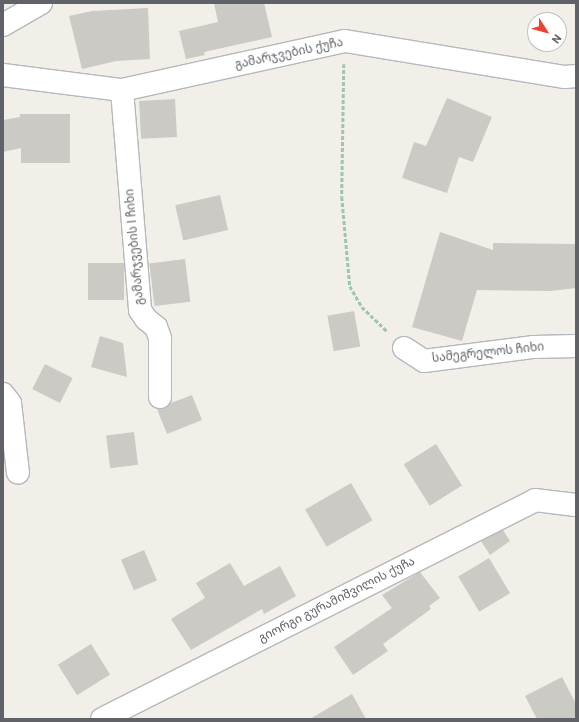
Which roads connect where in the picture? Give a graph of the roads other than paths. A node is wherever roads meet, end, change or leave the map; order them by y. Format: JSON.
{"nodes":[{"id":1,"x":41,"y":3,"type":"edge"},
{"id":2,"x":3,"y":25,"type":"edge"},
{"id":3,"x":3,"y":75,"type":"edge"},
{"id":4,"x":576,"y":76,"type":"edge"},
{"id":5,"x":122,"y":90,"type":"junction"},
{"id":6,"x":576,"y":346,"type":"edge"},
{"id":7,"x":404,"y":348,"type":"road end"},
{"id":8,"x":3,"y":394,"type":"edge"},
{"id":9,"x":160,"y":397,"type":"dead end"},
{"id":10,"x":18,"y":473,"type":"dead end"},
{"id":11,"x":576,"y":505,"type":"edge"},
{"id":12,"x":102,"y":719,"type":"edge"}],
"edges":[{"from":1,"to":2,"type":"street"},
{"from":3,"to":5,"type":"street","name":"გამარჯვების ქუჩა"},
{"from":4,"to":5,"type":"street","name":"გამარჯვების ქუჩა"},
{"from":5,"to":9,"type":"street","name":"გამარჯვების I ჩიხი"},
{"from":6,"to":7,"type":"street","name":"სამეგრელოს ჩიხი"},
{"from":8,"to":10,"type":"street"},
{"from":11,"to":12,"type":"street","name":"გიორგი გურამიშვილის ქუჩა"}]}
